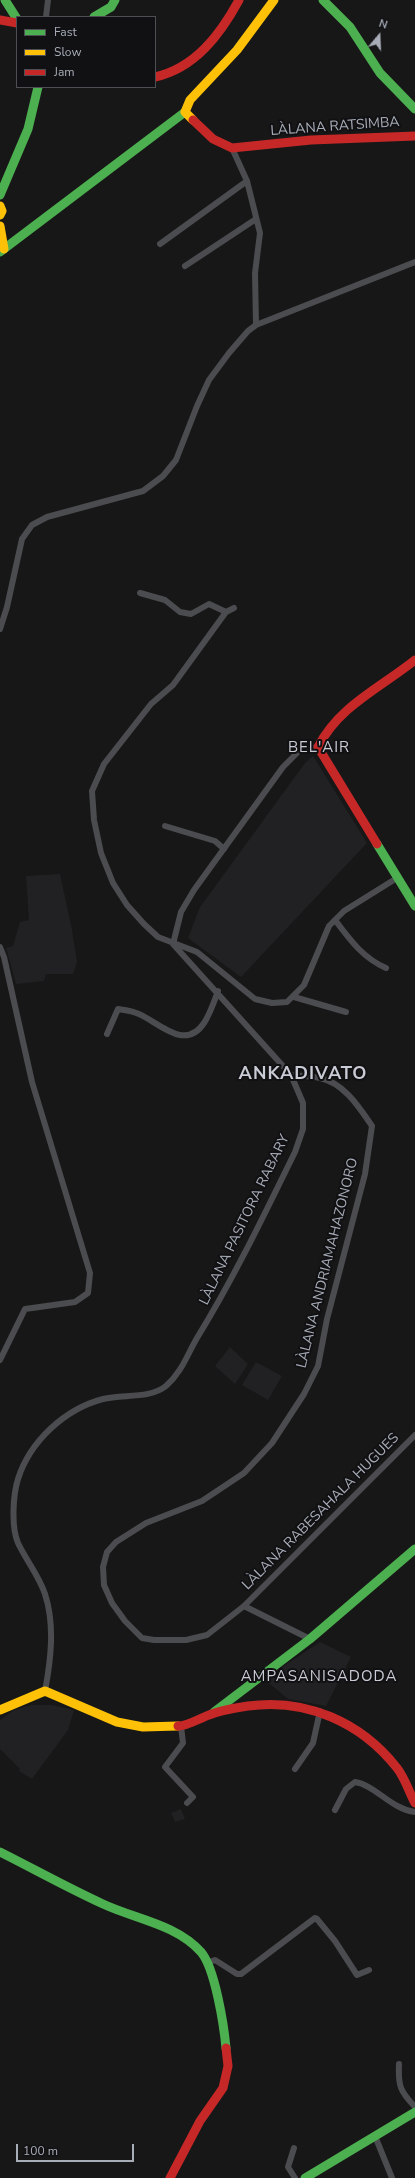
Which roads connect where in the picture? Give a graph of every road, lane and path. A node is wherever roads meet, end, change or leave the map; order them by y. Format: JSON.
{"nodes":[{"id":1,"x":5,"y":0,"type":"edge"},
{"id":2,"x":48,"y":0,"type":"edge"},
{"id":3,"x":115,"y":0,"type":"edge"},
{"id":4,"x":239,"y":0,"type":"edge"},
{"id":5,"x":274,"y":0,"type":"edge"},
{"id":6,"x":323,"y":0,"type":"edge"},
{"id":7,"x":46,"y":16,"type":"edge"},
{"id":8,"x":96,"y":16,"type":"edge"},
{"id":9,"x":16,"y":17,"type":"edge"},
{"id":10,"x":0,"y":20,"type":"edge"},
{"id":11,"x":16,"y":23,"type":"edge"},
{"id":12,"x":156,"y":77,"type":"edge"},
{"id":13,"x":38,"y":88,"type":"edge"},
{"id":14,"x":415,"y":110,"type":"edge"},
{"id":15,"x":185,"y":112,"type":"junction"},
{"id":16,"x":415,"y":136,"type":"edge"},
{"id":17,"x":232,"y":148,"type":"junction"},
{"id":18,"x":247,"y":181,"type":"junction"},
{"id":19,"x":0,"y":195,"type":"edge"},
{"id":20,"x":0,"y":206,"type":"edge"},
{"id":21,"x":0,"y":215,"type":"edge"},
{"id":22,"x":256,"y":219,"type":"junction"},
{"id":23,"x":0,"y":226,"type":"edge"},
{"id":24,"x":160,"y":244,"type":"dead end"},
{"id":25,"x":2,"y":250,"type":"edge"},
{"id":26,"x":415,"y":262,"type":"edge"},
{"id":27,"x":185,"y":266,"type":"dead end"},
{"id":28,"x":256,"y":325,"type":"junction"},
{"id":29,"x":140,"y":593,"type":"dead end"},
{"id":30,"x":234,"y":608,"type":"dead end"},
{"id":31,"x":226,"y":612,"type":"junction"},
{"id":32,"x":0,"y":628,"type":"edge"},
{"id":33,"x":415,"y":660,"type":"edge"},
{"id":34,"x":318,"y":747,"type":"junction"},
{"id":35,"x":165,"y":826,"type":"dead end"},
{"id":36,"x":224,"y":849,"type":"junction"},
{"id":37,"x":397,"y":878,"type":"junction"},
{"id":38,"x":415,"y":906,"type":"edge"},
{"id":39,"x":335,"y":920,"type":"junction"},
{"id":40,"x":173,"y":944,"type":"junction"},
{"id":41,"x":0,"y":947,"type":"edge"},
{"id":42,"x":386,"y":968,"type":"dead end"},
{"id":43,"x":218,"y":992,"type":"junction"},
{"id":44,"x":294,"y":997,"type":"junction"},
{"id":45,"x":346,"y":1012,"type":"dead end"},
{"id":46,"x":106,"y":1034,"type":"dead end"},
{"id":47,"x":291,"y":1075,"type":"junction"},
{"id":48,"x":0,"y":1360,"type":"edge"},
{"id":49,"x":415,"y":1435,"type":"edge"},
{"id":50,"x":415,"y":1549,"type":"edge"},
{"id":51,"x":244,"y":1606,"type":"junction"},
{"id":52,"x":310,"y":1639,"type":"junction"},
{"id":53,"x":45,"y":1691,"type":"junction"},
{"id":54,"x":241,"y":1692,"type":"junction"},
{"id":55,"x":248,"y":1706,"type":"junction"},
{"id":56,"x":0,"y":1710,"type":"edge"},
{"id":57,"x":320,"y":1711,"type":"junction"},
{"id":58,"x":211,"y":1714,"type":"junction"},
{"id":59,"x":181,"y":1726,"type":"junction"},
{"id":60,"x":295,"y":1769,"type":"dead end"},
{"id":61,"x":187,"y":1803,"type":"dead end"},
{"id":62,"x":415,"y":1803,"type":"edge"},
{"id":63,"x":335,"y":1810,"type":"dead end"},
{"id":64,"x":415,"y":1812,"type":"edge"},
{"id":65,"x":0,"y":1852,"type":"edge"},
{"id":66,"x":207,"y":1963,"type":"junction"},
{"id":67,"x":369,"y":1970,"type":"dead end"},
{"id":68,"x":399,"y":2064,"type":"dead end"},
{"id":69,"x":415,"y":2107,"type":"edge"},
{"id":70,"x":415,"y":2112,"type":"edge"},
{"id":71,"x":375,"y":2136,"type":"junction"},
{"id":72,"x":294,"y":2148,"type":"dead end"},
{"id":73,"x":170,"y":2178,"type":"edge"},
{"id":74,"x":295,"y":2178,"type":"edge"},
{"id":75,"x":305,"y":2178,"type":"edge"},
{"id":76,"x":392,"y":2178,"type":"edge"}],
"edges":[{"from":1,"to":9,"type":"main road"},
{"from":2,"to":7,"type":"street"},
{"from":3,"to":8,"type":"main road"},
{"from":4,"to":12,"type":"main road"},
{"from":5,"to":15,"type":"main road"},
{"from":6,"to":14,"type":"main road"},
{"from":10,"to":11,"type":"main road"},
{"from":13,"to":19,"type":"main road"},
{"from":15,"to":17,"type":"main road"},
{"from":15,"to":25,"type":"main road"},
{"from":16,"to":17,"type":"main road","name":"LÀLANA RATSIMBA"},
{"from":17,"to":18,"type":"street"},
{"from":18,"to":22,"type":"street"},
{"from":18,"to":24,"type":"street"},
{"from":20,"to":21,"type":"main road"},
{"from":22,"to":27,"type":"street"},
{"from":22,"to":28,"type":"street"},
{"from":23,"to":25,"type":"main road"},
{"from":26,"to":28,"type":"street"},
{"from":28,"to":32,"type":"street"},
{"from":29,"to":31,"type":"street"},
{"from":30,"to":31,"type":"street"},
{"from":31,"to":40,"type":"street"},
{"from":33,"to":34,"type":"main road"},
{"from":34,"to":36,"type":"street"},
{"from":34,"to":37,"type":"main road"},
{"from":35,"to":36,"type":"street"},
{"from":36,"to":40,"type":"street"},
{"from":37,"to":38,"type":"main road"},
{"from":37,"to":39,"type":"street"},
{"from":39,"to":42,"type":"street"},
{"from":39,"to":44,"type":"street"},
{"from":40,"to":43,"type":"street","name":"LÀLANA PASITORA RABARY"},
{"from":40,"to":44,"type":"street"},
{"from":41,"to":48,"type":"street"},
{"from":43,"to":46,"type":"street"},
{"from":43,"to":47,"type":"street","name":"LÀLANA PASITORA RABARY"},
{"from":44,"to":45,"type":"street"},
{"from":47,"to":51,"type":"street","name":"LÀLANA ANDRIAMAHAZONORO"},
{"from":47,"to":53,"type":"street","name":"LÀLANA PASITORA RABARY"},
{"from":49,"to":51,"type":"street","name":"LÀLANA RABESAHALA HUGUES"},
{"from":50,"to":52,"type":"main road"},
{"from":51,"to":52,"type":"street"},
{"from":52,"to":54,"type":"main road"},
{"from":53,"to":56,"type":"main road"},
{"from":53,"to":59,"type":"main road"},
{"from":54,"to":55,"type":"main road"},
{"from":54,"to":58,"type":"main road"},
{"from":55,"to":57,"type":"main road"},
{"from":55,"to":58,"type":"main road"},
{"from":57,"to":60,"type":"street"},
{"from":57,"to":62,"type":"main road"},
{"from":58,"to":59,"type":"main road"},
{"from":59,"to":61,"type":"street"},
{"from":63,"to":64,"type":"street"},
{"from":65,"to":66,"type":"main road"},
{"from":66,"to":67,"type":"street"},
{"from":66,"to":73,"type":"main road"},
{"from":68,"to":69,"type":"street"},
{"from":70,"to":71,"type":"main road"},
{"from":71,"to":75,"type":"main road"},
{"from":71,"to":76,"type":"street"},
{"from":72,"to":74,"type":"street"}]}
